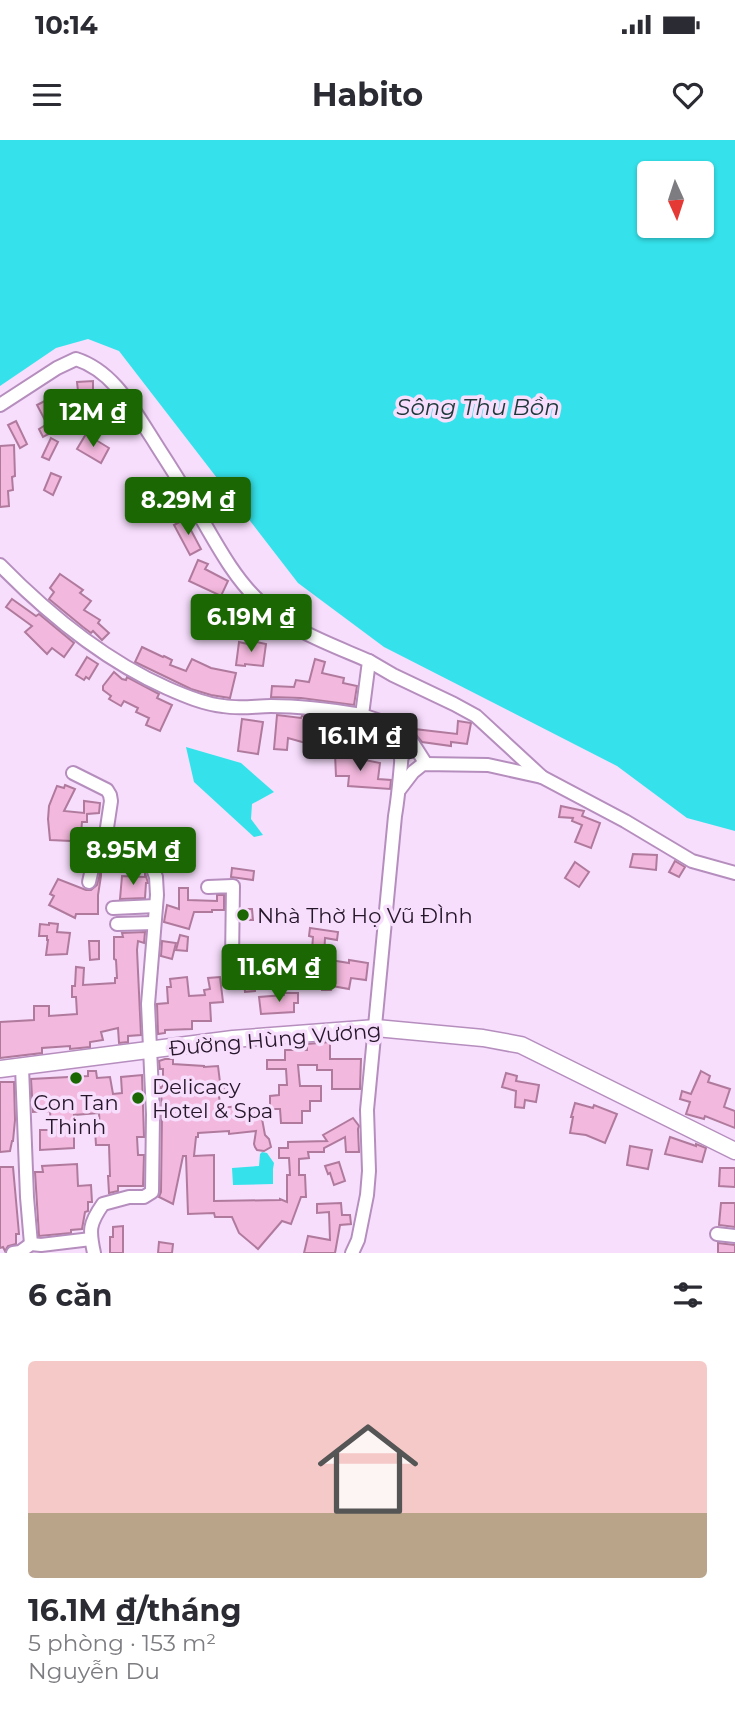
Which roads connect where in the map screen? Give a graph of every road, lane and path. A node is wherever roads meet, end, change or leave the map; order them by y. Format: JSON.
{"nodes":[{"id":1,"x":0,"y":405,"type":"edge"},
{"id":2,"x":0,"y":565,"type":"edge"},
{"id":3,"x":369,"y":661,"type":"junction"},
{"id":4,"x":362,"y":715,"type":"junction"},
{"id":5,"x":401,"y":758,"type":"junction"},
{"id":6,"x":426,"y":764,"type":"junction"},
{"id":7,"x":73,"y":774,"type":"dead end"},
{"id":8,"x":542,"y":778,"type":"junction"},
{"id":9,"x":400,"y":789,"type":"junction"},
{"id":10,"x":103,"y":861,"type":"junction"},
{"id":11,"x":735,"y":873,"type":"edge"},
{"id":12,"x":89,"y":882,"type":"dead end"},
{"id":13,"x":208,"y":887,"type":"dead end"},
{"id":14,"x":156,"y":906,"type":"junction"},
{"id":15,"x":113,"y":908,"type":"dead end"},
{"id":16,"x":154,"y":923,"type":"junction"},
{"id":17,"x":117,"y":924,"type":"dead end"},
{"id":18,"x":232,"y":960,"type":"dead end"},
{"id":19,"x":376,"y":1028,"type":"junction"},
{"id":20,"x":148,"y":1049,"type":"junction"},
{"id":21,"x":22,"y":1068,"type":"junction"},
{"id":22,"x":0,"y":1069,"type":"edge"},
{"id":23,"x":735,"y":1151,"type":"edge"},
{"id":24,"x":717,"y":1234,"type":"dead end"},
{"id":25,"x":735,"y":1236,"type":"edge"},
{"id":26,"x":91,"y":1239,"type":"junction"},
{"id":27,"x":31,"y":1244,"type":"junction"},
{"id":28,"x":55,"y":1248,"type":"edge"},
{"id":29,"x":13,"y":1253,"type":"edge"},
{"id":30,"x":94,"y":1253,"type":"edge"},
{"id":31,"x":352,"y":1253,"type":"edge"}],
"edges":[{"from":1,"to":3,"type":"street"},
{"from":2,"to":4,"type":"street"},
{"from":3,"to":4,"type":"street"},
{"from":3,"to":8,"type":"street"},
{"from":4,"to":5,"type":"street"},
{"from":5,"to":6,"type":"street"},
{"from":5,"to":9,"type":"street"},
{"from":6,"to":8,"type":"street"},
{"from":6,"to":9,"type":"street"},
{"from":7,"to":10,"type":"street"},
{"from":8,"to":11,"type":"street"},
{"from":9,"to":19,"type":"street"},
{"from":10,"to":12,"type":"street"},
{"from":10,"to":14,"type":"street"},
{"from":13,"to":18,"type":"street"},
{"from":14,"to":15,"type":"street"},
{"from":14,"to":16,"type":"street"},
{"from":16,"to":17,"type":"street"},
{"from":16,"to":20,"type":"street"},
{"from":19,"to":20,"type":"main road","name":"Đường Hùng Vương"},
{"from":19,"to":23,"type":"main road","name":"Đường Hùng Vương"},
{"from":19,"to":31,"type":"street"},
{"from":20,"to":21,"type":"main road","name":"Đường Hùng Vương"},
{"from":20,"to":26,"type":"street"},
{"from":21,"to":22,"type":"main road","name":"Đường Hùng Vương"},
{"from":21,"to":27,"type":"street"},
{"from":24,"to":25,"type":"street"},
{"from":26,"to":28,"type":"street"},
{"from":26,"to":30,"type":"street"},
{"from":27,"to":28,"type":"street"},
{"from":27,"to":29,"type":"street"}]}
